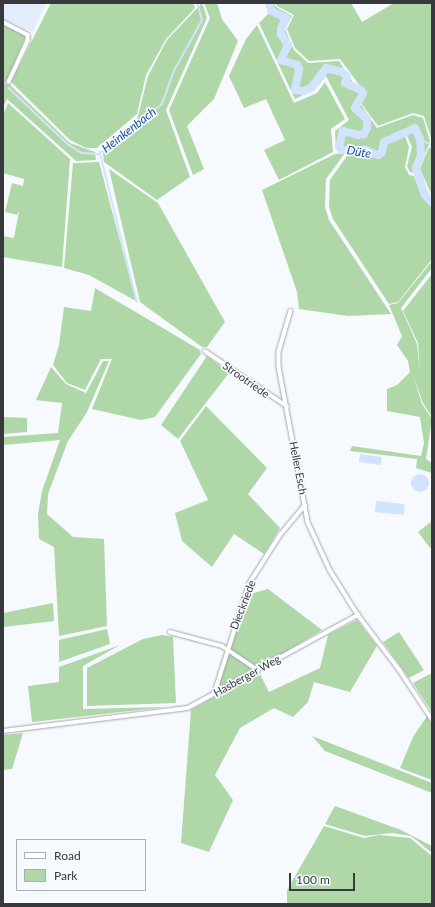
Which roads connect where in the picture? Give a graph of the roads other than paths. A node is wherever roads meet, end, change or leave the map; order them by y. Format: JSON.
{"nodes":[{"id":1,"x":3,"y":22,"type":"edge"},
{"id":2,"x":9,"y":82,"type":"dead end"},
{"id":3,"x":291,"y":311,"type":"dead end"},
{"id":4,"x":205,"y":351,"type":"dead end"},
{"id":5,"x":287,"y":406,"type":"junction"},
{"id":6,"x":305,"y":505,"type":"junction"},
{"id":7,"x":358,"y":615,"type":"junction"},
{"id":8,"x":170,"y":632,"type":"dead end"},
{"id":9,"x":227,"y":648,"type":"junction"},
{"id":10,"x":258,"y":670,"type":"junction"},
{"id":11,"x":214,"y":694,"type":"junction"},
{"id":12,"x":432,"y":719,"type":"edge"},
{"id":13,"x":3,"y":731,"type":"edge"}],
"edges":[{"from":1,"to":2,"type":"street"},
{"from":3,"to":5,"type":"street","name":"Heller Esch"},
{"from":4,"to":5,"type":"street","name":"Strootriede"},
{"from":5,"to":6,"type":"street","name":"Heller Esch"},
{"from":6,"to":7,"type":"street","name":"Heller Esch"},
{"from":6,"to":9,"type":"street","name":"Dieckriede"},
{"from":7,"to":10,"type":"street","name":"Hasberger Weg"},
{"from":7,"to":12,"type":"street"},
{"from":8,"to":9,"type":"street"},
{"from":9,"to":10,"type":"street"},
{"from":9,"to":11,"type":"street","name":"Dieckriede"},
{"from":10,"to":11,"type":"street","name":"Hasberger Weg"},
{"from":11,"to":13,"type":"street","name":"Hasberger Weg"}]}
